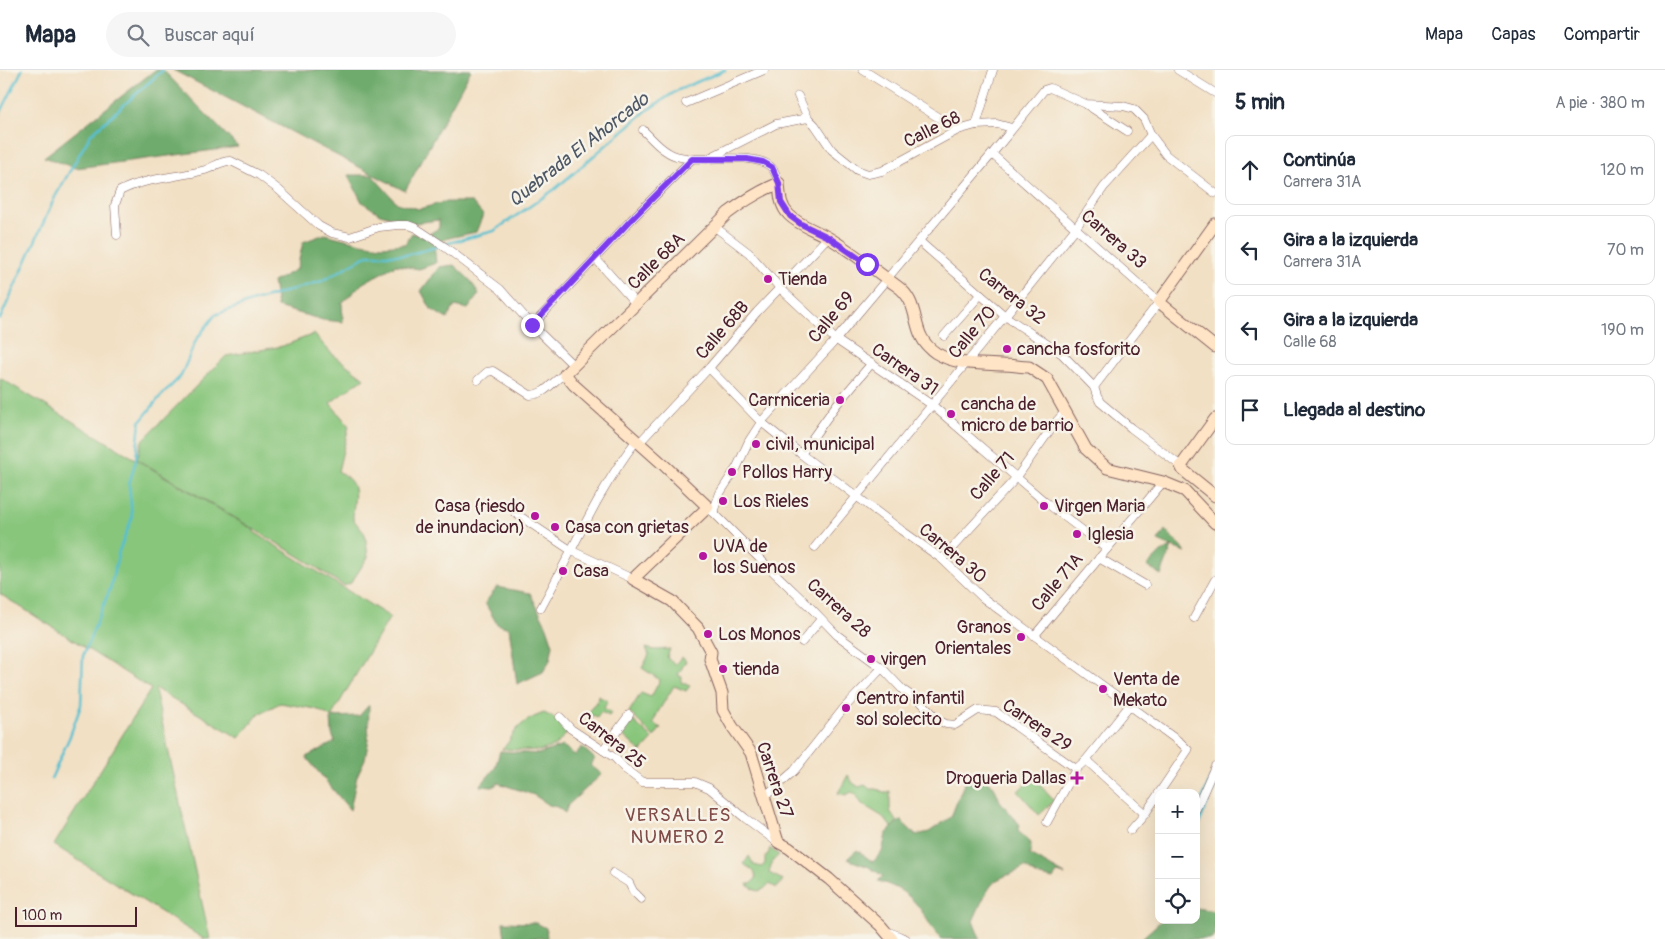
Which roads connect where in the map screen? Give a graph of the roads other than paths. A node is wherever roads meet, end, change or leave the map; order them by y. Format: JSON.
{"nodes":[{"id":1,"x":764,"y":70,"type":"edge"},
{"id":2,"x":863,"y":70,"type":"edge"},
{"id":3,"x":992,"y":70,"type":"edge"},
{"id":4,"x":1178,"y":70,"type":"edge"},
{"id":5,"x":1215,"y":93,"type":"edge"},
{"id":6,"x":798,"y":96,"type":"dead end"},
{"id":7,"x":686,"y":103,"type":"dead end"},
{"id":8,"x":1086,"y":104,"type":"junction"},
{"id":9,"x":808,"y":118,"type":"junction"},
{"id":10,"x":976,"y":126,"type":"junction"},
{"id":11,"x":1012,"y":128,"type":"junction"},
{"id":12,"x":643,"y":130,"type":"dead end"},
{"id":13,"x":958,"y":130,"type":"junction"},
{"id":14,"x":1127,"y":131,"type":"dead end"},
{"id":15,"x":1151,"y":135,"type":"junction"},
{"id":16,"x":992,"y":154,"type":"junction"},
{"id":17,"x":692,"y":159,"type":"junction"},
{"id":18,"x":707,"y":159,"type":"junction"},
{"id":19,"x":779,"y":183,"type":"junction"},
{"id":20,"x":1215,"y":193,"type":"edge"},
{"id":21,"x":1215,"y":224,"type":"edge"},
{"id":22,"x":715,"y":227,"type":"junction"},
{"id":23,"x":1075,"y":228,"type":"junction"},
{"id":24,"x":117,"y":235,"type":"dead end"},
{"id":25,"x":828,"y":237,"type":"junction"},
{"id":26,"x":919,"y":241,"type":"junction"},
{"id":27,"x":595,"y":258,"type":"junction"},
{"id":28,"x":886,"y":280,"type":"junction"},
{"id":29,"x":780,"y":288,"type":"junction"},
{"id":30,"x":980,"y":295,"type":"junction"},
{"id":31,"x":1159,"y":302,"type":"junction"},
{"id":32,"x":637,"y":304,"type":"junction"},
{"id":33,"x":1005,"y":316,"type":"junction"},
{"id":34,"x":530,"y":328,"type":"junction"},
{"id":35,"x":944,"y":336,"type":"dead end"},
{"id":36,"x":836,"y":339,"type":"junction"},
{"id":37,"x":1215,"y":347,"type":"edge"},
{"id":38,"x":872,"y":363,"type":"junction"},
{"id":39,"x":965,"y":364,"type":"junction"},
{"id":40,"x":710,"y":368,"type":"junction"},
{"id":41,"x":569,"y":370,"type":"junction"},
{"id":42,"x":478,"y":380,"type":"dead end"},
{"id":43,"x":1094,"y":387,"type":"junction"},
{"id":44,"x":932,"y":406,"type":"junction"},
{"id":45,"x":1064,"y":413,"type":"junction"},
{"id":46,"x":1215,"y":419,"type":"edge"},
{"id":47,"x":762,"y":422,"type":"junction"},
{"id":48,"x":638,"y":442,"type":"junction"},
{"id":49,"x":801,"y":454,"type":"junction"},
{"id":50,"x":1181,"y":466,"type":"junction"},
{"id":51,"x":1017,"y":477,"type":"junction"},
{"id":52,"x":1163,"y":482,"type":"junction"},
{"id":53,"x":856,"y":496,"type":"junction"},
{"id":54,"x":1215,"y":496,"type":"edge"},
{"id":55,"x":710,"y":509,"type":"junction"},
{"id":56,"x":515,"y":514,"type":"dead end"},
{"id":57,"x":1215,"y":524,"type":"edge"},
{"id":58,"x":815,"y":547,"type":"dead end"},
{"id":59,"x":1107,"y":550,"type":"junction"},
{"id":60,"x":572,"y":551,"type":"junction"},
{"id":61,"x":1099,"y":558,"type":"junction"},
{"id":62,"x":942,"y":559,"type":"junction"},
{"id":63,"x":633,"y":579,"type":"junction"},
{"id":64,"x":1215,"y":580,"type":"edge"},
{"id":65,"x":1144,"y":585,"type":"dead end"},
{"id":66,"x":541,"y":608,"type":"dead end"},
{"id":67,"x":1194,"y":618,"type":"dead end"},
{"id":68,"x":821,"y":619,"type":"junction"},
{"id":69,"x":1035,"y":635,"type":"junction"},
{"id":70,"x":802,"y":642,"type":"dead end"},
{"id":71,"x":882,"y":668,"type":"junction"},
{"id":72,"x":1129,"y":706,"type":"junction"},
{"id":73,"x":630,"y":715,"type":"dead end"},
{"id":74,"x":560,"y":717,"type":"dead end"},
{"id":75,"x":955,"y":725,"type":"joint"},
{"id":76,"x":603,"y":750,"type":"junction"},
{"id":77,"x":1086,"y":760,"type":"junction"},
{"id":78,"x":1215,"y":766,"type":"edge"},
{"id":79,"x":1076,"y":769,"type":"junction"},
{"id":80,"x":1162,"y":789,"type":"edge"},
{"id":81,"x":764,"y":797,"type":"junction"},
{"id":82,"x":1155,"y":799,"type":"edge"},
{"id":83,"x":1200,"y":800,"type":"edge"},
{"id":84,"x":1145,"y":814,"type":"junction"},
{"id":85,"x":1047,"y":822,"type":"dead end"},
{"id":86,"x":1130,"y":830,"type":"dead end"},
{"id":87,"x":778,"y":842,"type":"junction"},
{"id":88,"x":613,"y":873,"type":"dead end"},
{"id":89,"x":641,"y":899,"type":"dead end"},
{"id":90,"x":888,"y":935,"type":"edge"},
{"id":91,"x":906,"y":939,"type":"edge"}],
"edges":[{"from":1,"to":7,"type":"street"},
{"from":2,"to":13,"type":"street"},
{"from":3,"to":10,"type":"street"},
{"from":4,"to":5,"type":"street"},
{"from":6,"to":9,"type":"street"},
{"from":8,"to":11,"type":"street","name":"Calle 69"},
{"from":8,"to":14,"type":"street"},
{"from":8,"to":15,"type":"street"},
{"from":9,"to":13,"type":"street","name":"Calle 68"},
{"from":9,"to":18,"type":"street"},
{"from":10,"to":11,"type":"street","name":"Calle 68"},
{"from":10,"to":13,"type":"street","name":"Calle 68"},
{"from":11,"to":16,"type":"street","name":"Calle 69"},
{"from":12,"to":17,"type":"street"},
{"from":15,"to":20,"type":"street"},
{"from":15,"to":23,"type":"street","name":"Calle 70"},
{"from":16,"to":23,"type":"street","name":"Carrera 33"},
{"from":16,"to":26,"type":"street","name":"Calle 69"},
{"from":17,"to":18,"type":"street"},
{"from":17,"to":27,"type":"street"},
{"from":18,"to":19,"type":"street"},
{"from":19,"to":22,"type":"street","name":"Calle 68A"},
{"from":19,"to":25,"type":"street"},
{"from":21,"to":31,"type":"street"},
{"from":22,"to":29,"type":"street","name":"Carrera 31"},
{"from":22,"to":32,"type":"street","name":"Calle 68A"},
{"from":23,"to":31,"type":"street","name":"Carrera 33"},
{"from":23,"to":33,"type":"street","name":"Calle 70"},
{"from":24,"to":34,"type":"street"},
{"from":25,"to":28,"type":"street"},
{"from":25,"to":29,"type":"street","name":"Calle 68B"},
{"from":26,"to":28,"type":"street","name":"Calle 69"},
{"from":26,"to":30,"type":"street","name":"Carrera 32"},
{"from":27,"to":32,"type":"street"},
{"from":27,"to":34,"type":"street"},
{"from":28,"to":36,"type":"street","name":"Calle 69"},
{"from":28,"to":39,"type":"street"},
{"from":29,"to":36,"type":"street","name":"Carrera 31"},
{"from":29,"to":40,"type":"street","name":"Calle 68B"},
{"from":30,"to":33,"type":"street","name":"Carrera 32"},
{"from":30,"to":35,"type":"street"},
{"from":31,"to":37,"type":"street","name":"Carrera 33"},
{"from":31,"to":43,"type":"street"},
{"from":32,"to":41,"type":"street","name":"Calle 68A"},
{"from":33,"to":39,"type":"street","name":"Calle 70"},
{"from":33,"to":43,"type":"street","name":"Carrera 32"},
{"from":34,"to":41,"type":"street"},
{"from":36,"to":38,"type":"street","name":"Carrera 31"},
{"from":36,"to":47,"type":"street","name":"Calle 69"},
{"from":38,"to":44,"type":"street","name":"Carrera 31"},
{"from":38,"to":49,"type":"street"},
{"from":39,"to":44,"type":"street","name":"Calle 70"},
{"from":39,"to":45,"type":"street"},
{"from":40,"to":47,"type":"street","name":"Carrera 30"},
{"from":40,"to":48,"type":"street","name":"Calle 68B"},
{"from":41,"to":42,"type":"street","name":"Calle 68A"},
{"from":41,"to":48,"type":"street","name":"Carrera 28"},
{"from":43,"to":50,"type":"street","name":"Carrera 32"},
{"from":44,"to":51,"type":"street","name":"Carrera 31"},
{"from":44,"to":53,"type":"street","name":"Calle 70"},
{"from":45,"to":51,"type":"street","name":"Calle 71"},
{"from":45,"to":52,"type":"street"},
{"from":46,"to":50,"type":"street"},
{"from":47,"to":49,"type":"street","name":"Carrera 30"},
{"from":47,"to":55,"type":"street","name":"Calle 69"},
{"from":48,"to":55,"type":"street","name":"Carrera 28"},
{"from":48,"to":60,"type":"street","name":"Calle 68B"},
{"from":49,"to":53,"type":"street","name":"Carrera 30"},
{"from":50,"to":54,"type":"street","name":"Carrera 32"},
{"from":51,"to":59,"type":"street","name":"Carrera 31"},
{"from":51,"to":62,"type":"street","name":"Calle 71"},
{"from":52,"to":57,"type":"street"},
{"from":52,"to":59,"type":"street","name":"Calle 71A"},
{"from":53,"to":58,"type":"street","name":"Calle 70"},
{"from":53,"to":62,"type":"street","name":"Carrera 30"},
{"from":55,"to":63,"type":"street","name":"Calle 69"},
{"from":55,"to":68,"type":"street","name":"Carrera 28"},
{"from":56,"to":60,"type":"street","name":"Carrera 27"},
{"from":59,"to":61,"type":"street","name":"Calle 71A"},
{"from":60,"to":63,"type":"street","name":"Carrera 27"},
{"from":60,"to":66,"type":"street"},
{"from":61,"to":65,"type":"street"},
{"from":61,"to":69,"type":"street","name":"Calle 71A"},
{"from":62,"to":69,"type":"street","name":"Carrera 30"},
{"from":63,"to":81,"type":"street","name":"Carrera 27"},
{"from":64,"to":67,"type":"street"},
{"from":68,"to":70,"type":"street"},
{"from":68,"to":71,"type":"street","name":"Carrera 28"},
{"from":69,"to":72,"type":"street","name":"Carrera 30"},
{"from":71,"to":75,"type":"street","name":"Carrera 28"},
{"from":71,"to":81,"type":"street"},
{"from":72,"to":77,"type":"street"},
{"from":72,"to":80,"type":"street","name":"Carrera 30"},
{"from":73,"to":76,"type":"street"},
{"from":74,"to":76,"type":"street","name":"Carrera 25"},
{"from":75,"to":79,"type":"street","name":"Carrera 29"},
{"from":76,"to":87,"type":"street","name":"Carrera 25"},
{"from":77,"to":79,"type":"street"},
{"from":77,"to":84,"type":"street","name":"Carrera 29"},
{"from":78,"to":83,"type":"street"},
{"from":79,"to":85,"type":"street"},
{"from":81,"to":87,"type":"street","name":"Carrera 27"},
{"from":82,"to":84,"type":"street"},
{"from":84,"to":86,"type":"street"},
{"from":87,"to":90,"type":"street","name":"Carrera 27"},
{"from":88,"to":89,"type":"street"},
{"from":90,"to":91,"type":"street"}]}
